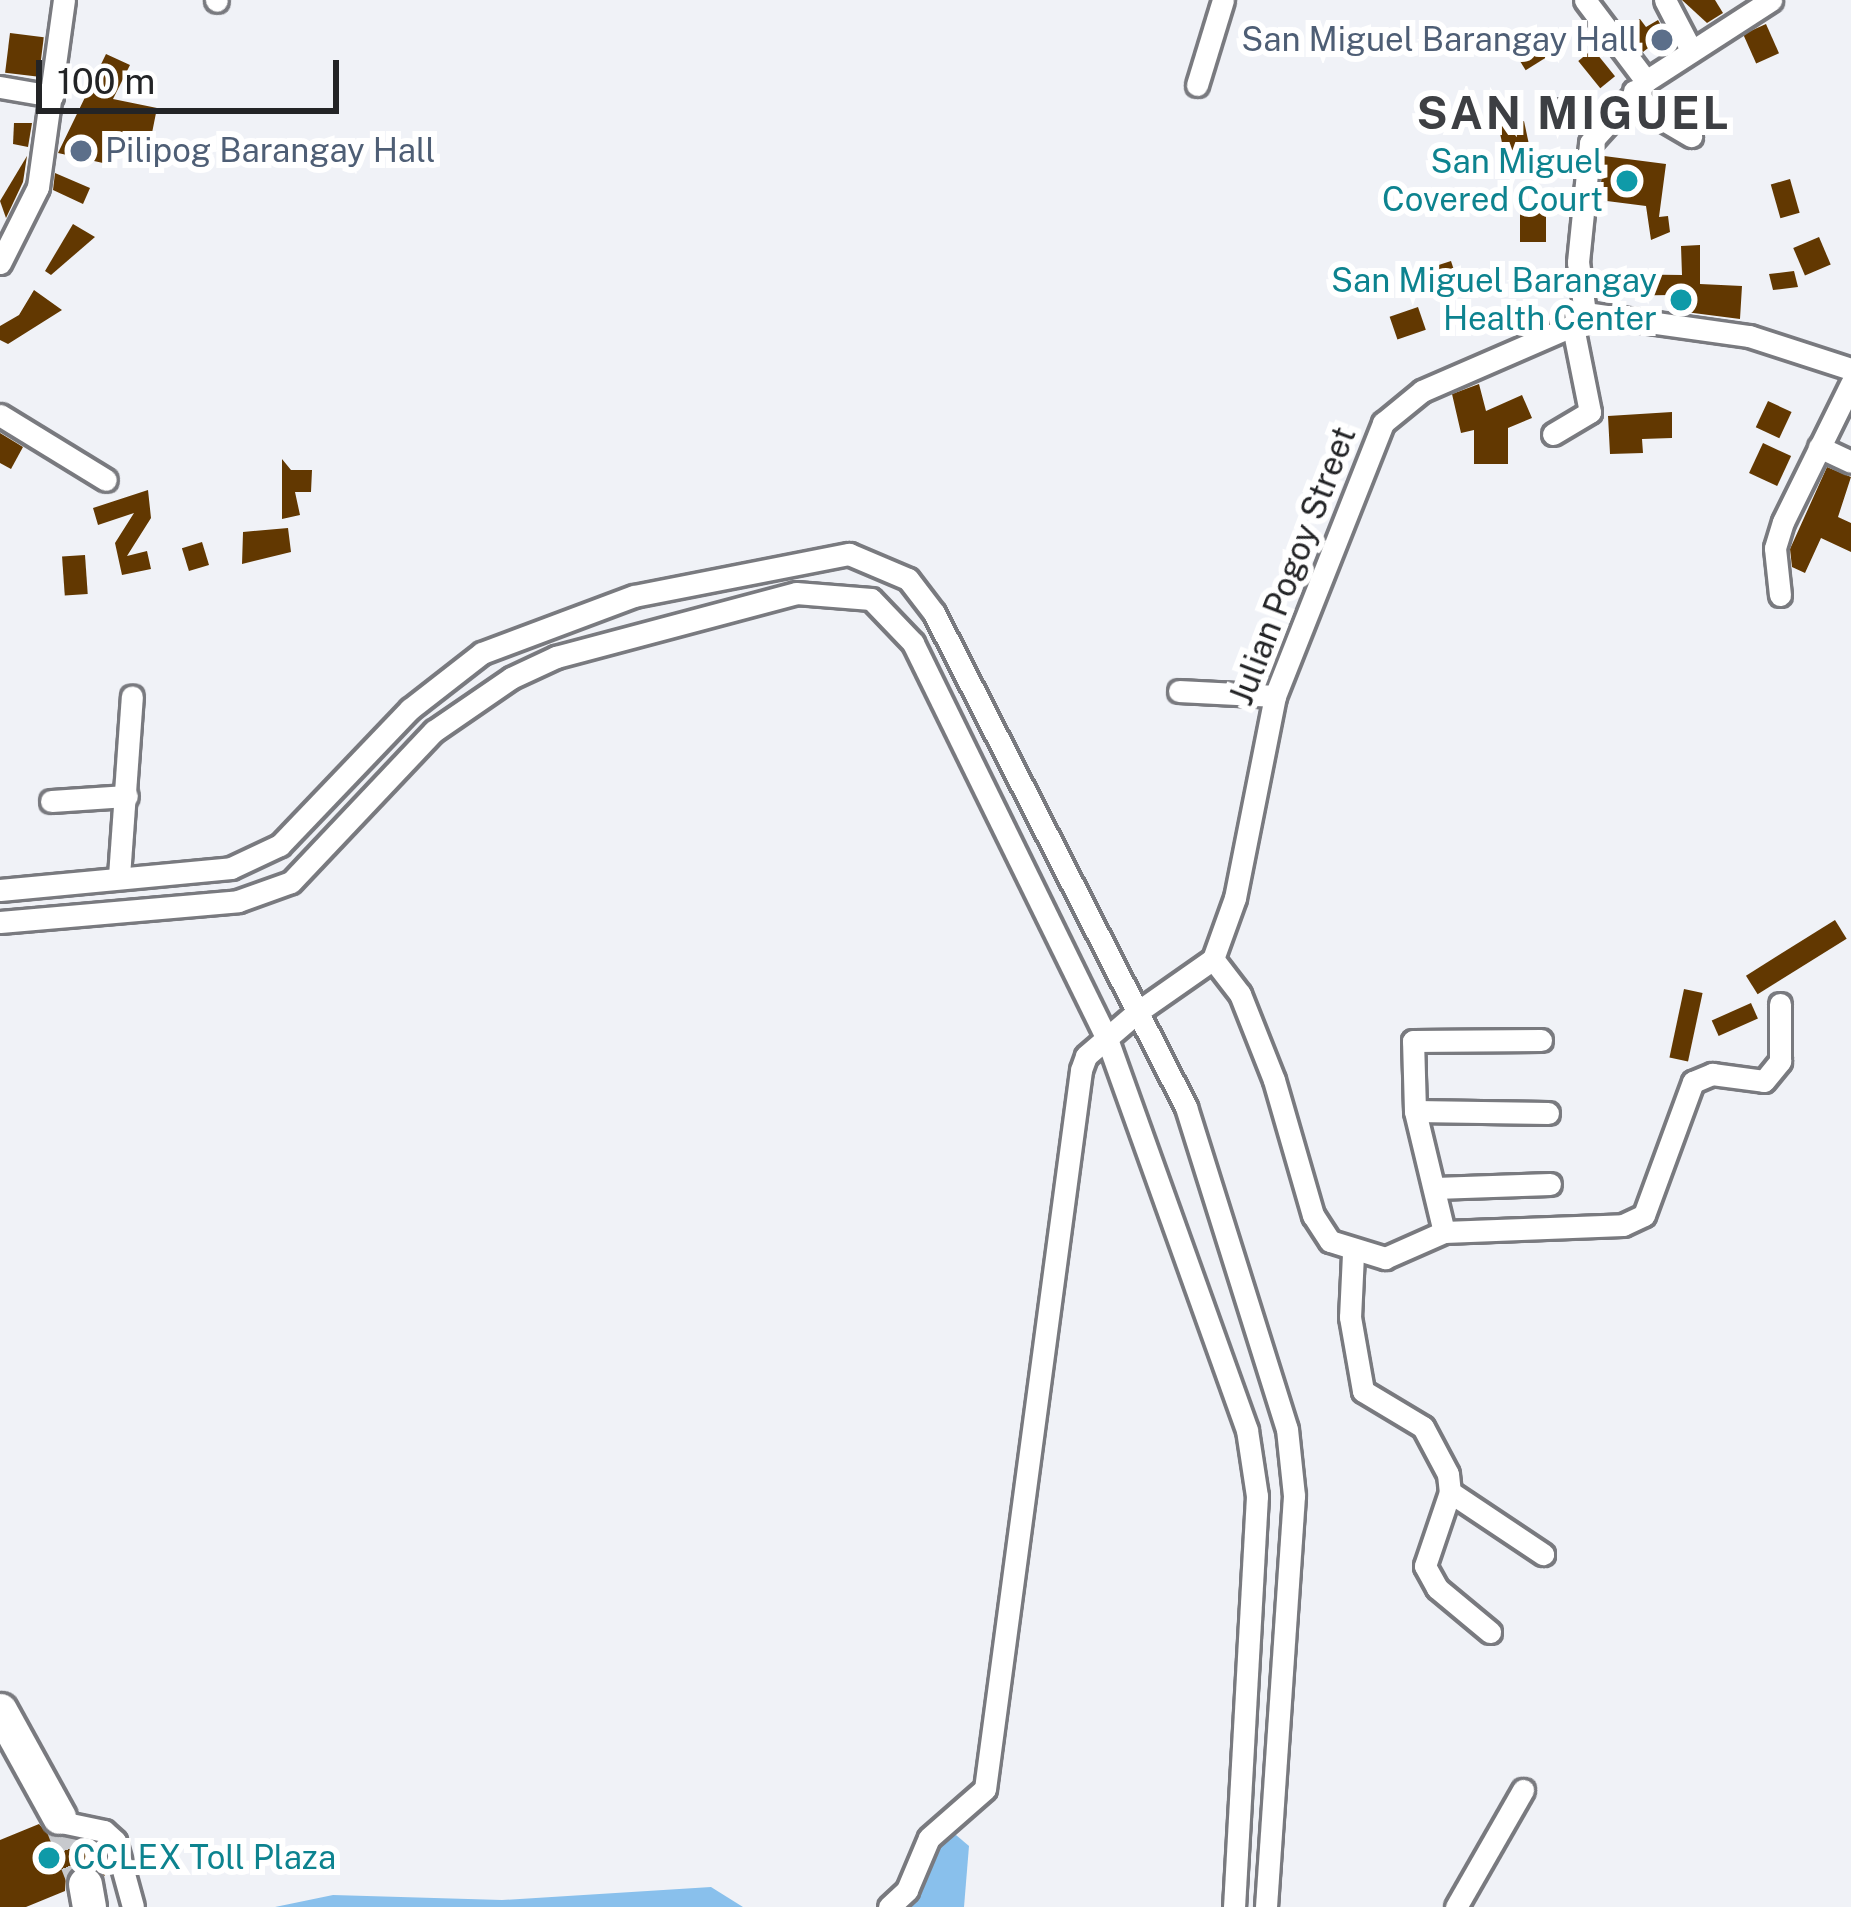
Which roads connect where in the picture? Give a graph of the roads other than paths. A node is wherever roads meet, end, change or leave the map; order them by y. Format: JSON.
{"nodes":[{"id":1,"x":64,"y":0,"type":"edge"},
{"id":2,"x":1223,"y":0,"type":"edge"},
{"id":3,"x":1585,"y":0,"type":"edge"},
{"id":4,"x":1665,"y":0,"type":"edge"},
{"id":5,"x":1771,"y":0,"type":"edge"},
{"id":6,"x":1690,"y":48,"type":"junction"},
{"id":7,"x":1197,"y":85,"type":"dead end"},
{"id":8,"x":1640,"y":86,"type":"junction"},
{"id":9,"x":0,"y":87,"type":"edge"},
{"id":10,"x":52,"y":96,"type":"junction"},
{"id":11,"x":1560,"y":110,"type":"dead end"},
{"id":12,"x":1602,"y":124,"type":"junction"},
{"id":13,"x":1691,"y":136,"type":"dead end"},
{"id":14,"x":0,"y":263,"type":"edge"},
{"id":15,"x":1579,"y":320,"type":"junction"},
{"id":16,"x":1851,"y":369,"type":"edge"},
{"id":17,"x":1851,"y":384,"type":"edge"},
{"id":18,"x":0,"y":415,"type":"edge"},
{"id":19,"x":1553,"y":434,"type":"dead end"},
{"id":20,"x":1819,"y":447,"type":"junction"},
{"id":21,"x":1851,"y":462,"type":"edge"},
{"id":22,"x":106,"y":480,"type":"dead end"},
{"id":23,"x":1780,"y":595,"type":"dead end"},
{"id":24,"x":1179,"y":691,"type":"dead end"},
{"id":25,"x":131,"y":696,"type":"dead end"},
{"id":26,"x":1275,"y":696,"type":"junction"},
{"id":27,"x":127,"y":796,"type":"junction"},
{"id":28,"x":51,"y":801,"type":"dead end"},
{"id":29,"x":119,"y":876,"type":"junction"},
{"id":30,"x":0,"y":890,"type":"edge"},
{"id":31,"x":0,"y":922,"type":"edge"},
{"id":32,"x":1213,"y":959,"type":"junction"},
{"id":33,"x":1780,"y":1004,"type":"dead end"},
{"id":34,"x":1136,"y":1013,"type":"junction"},
{"id":35,"x":1107,"y":1039,"type":"junction"},
{"id":36,"x":1541,"y":1040,"type":"dead end"},
{"id":37,"x":1415,"y":1111,"type":"junction"},
{"id":38,"x":1548,"y":1113,"type":"dead end"},
{"id":39,"x":1550,"y":1184,"type":"dead end"},
{"id":40,"x":1435,"y":1188,"type":"junction"},
{"id":41,"x":1444,"y":1232,"type":"junction"},
{"id":42,"x":1353,"y":1254,"type":"junction"},
{"id":43,"x":1450,"y":1492,"type":"junction"},
{"id":44,"x":1544,"y":1554,"type":"dead end"},
{"id":45,"x":1490,"y":1632,"type":"dead end"},
{"id":46,"x":0,"y":1710,"type":"edge"},
{"id":47,"x":1523,"y":1790,"type":"dead end"},
{"id":48,"x":60,"y":1819,"type":"joint"},
{"id":49,"x":133,"y":1907,"type":"edge"},
{"id":50,"x":889,"y":1907,"type":"edge"},
{"id":51,"x":1234,"y":1907,"type":"edge"},
{"id":52,"x":1266,"y":1907,"type":"edge"},
{"id":53,"x":1456,"y":1907,"type":"edge"}],
"edges":[{"from":1,"to":10,"type":"street"},
{"from":2,"to":7,"type":"street"},
{"from":3,"to":8,"type":"street"},
{"from":4,"to":6,"type":"street"},
{"from":5,"to":6,"type":"street"},
{"from":6,"to":8,"type":"street"},
{"from":8,"to":12,"type":"street"},
{"from":8,"to":13,"type":"street"},
{"from":9,"to":10,"type":"street"},
{"from":10,"to":14,"type":"street"},
{"from":11,"to":12,"type":"street"},
{"from":12,"to":15,"type":"street"},
{"from":15,"to":16,"type":"street"},
{"from":15,"to":19,"type":"street"},
{"from":15,"to":26,"type":"street","name":"Julian Pogoy Street"},
{"from":17,"to":20,"type":"street"},
{"from":18,"to":22,"type":"street"},
{"from":20,"to":21,"type":"street"},
{"from":20,"to":23,"type":"street"},
{"from":24,"to":26,"type":"street"},
{"from":25,"to":27,"type":"street"},
{"from":26,"to":32,"type":"street","name":"Julian Pogoy Street"},
{"from":27,"to":28,"type":"street"},
{"from":27,"to":29,"type":"street"},
{"from":29,"to":30,"type":"street"},
{"from":29,"to":34,"type":"street"},
{"from":31,"to":35,"type":"street"},
{"from":32,"to":34,"type":"street"},
{"from":32,"to":42,"type":"street"},
{"from":33,"to":41,"type":"street"},
{"from":34,"to":35,"type":"street"},
{"from":34,"to":52,"type":"street"},
{"from":35,"to":50,"type":"street"},
{"from":35,"to":51,"type":"street"},
{"from":36,"to":37,"type":"street"},
{"from":37,"to":38,"type":"street"},
{"from":37,"to":40,"type":"street"},
{"from":39,"to":40,"type":"street"},
{"from":40,"to":41,"type":"street"},
{"from":41,"to":42,"type":"street"},
{"from":42,"to":43,"type":"street"},
{"from":43,"to":44,"type":"street"},
{"from":43,"to":45,"type":"street"},
{"from":46,"to":48,"type":"highway"},
{"from":47,"to":53,"type":"street"},
{"from":48,"to":49,"type":"street"}]}
